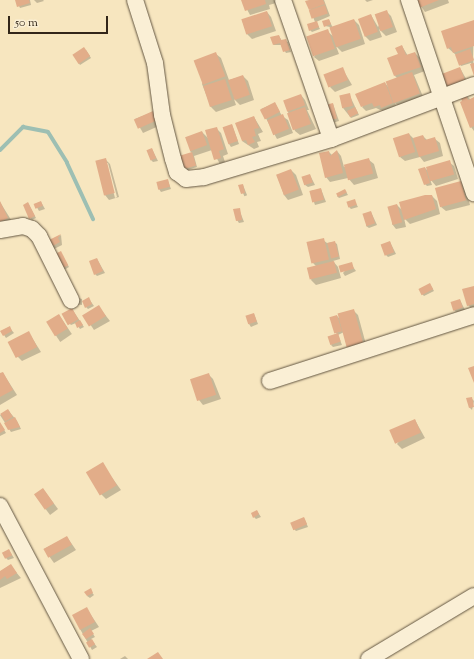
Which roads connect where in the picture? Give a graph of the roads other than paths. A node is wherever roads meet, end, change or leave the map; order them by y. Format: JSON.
{"nodes":[{"id":1,"x":135,"y":0,"type":"edge"},
{"id":2,"x":283,"y":0,"type":"edge"},
{"id":3,"x":409,"y":0,"type":"edge"},
{"id":4,"x":474,"y":85,"type":"edge"},
{"id":5,"x":441,"y":97,"type":"junction"},
{"id":6,"x":331,"y":139,"type":"junction"},
{"id":7,"x":474,"y":193,"type":"edge"},
{"id":8,"x":0,"y":230,"type":"edge"},
{"id":9,"x":71,"y":300,"type":"dead end"},
{"id":10,"x":474,"y":315,"type":"edge"},
{"id":11,"x":270,"y":381,"type":"dead end"},
{"id":12,"x":0,"y":506,"type":"edge"},
{"id":13,"x":474,"y":596,"type":"edge"},
{"id":14,"x":81,"y":659,"type":"edge"},
{"id":15,"x":369,"y":659,"type":"edge"}],
"edges":[{"from":1,"to":6,"type":"street"},
{"from":2,"to":6,"type":"street"},
{"from":3,"to":5,"type":"street"},
{"from":4,"to":5,"type":"street"},
{"from":5,"to":6,"type":"street"},
{"from":5,"to":7,"type":"street"},
{"from":8,"to":9,"type":"street"},
{"from":10,"to":11,"type":"street"},
{"from":12,"to":14,"type":"street"},
{"from":13,"to":15,"type":"street"}]}
